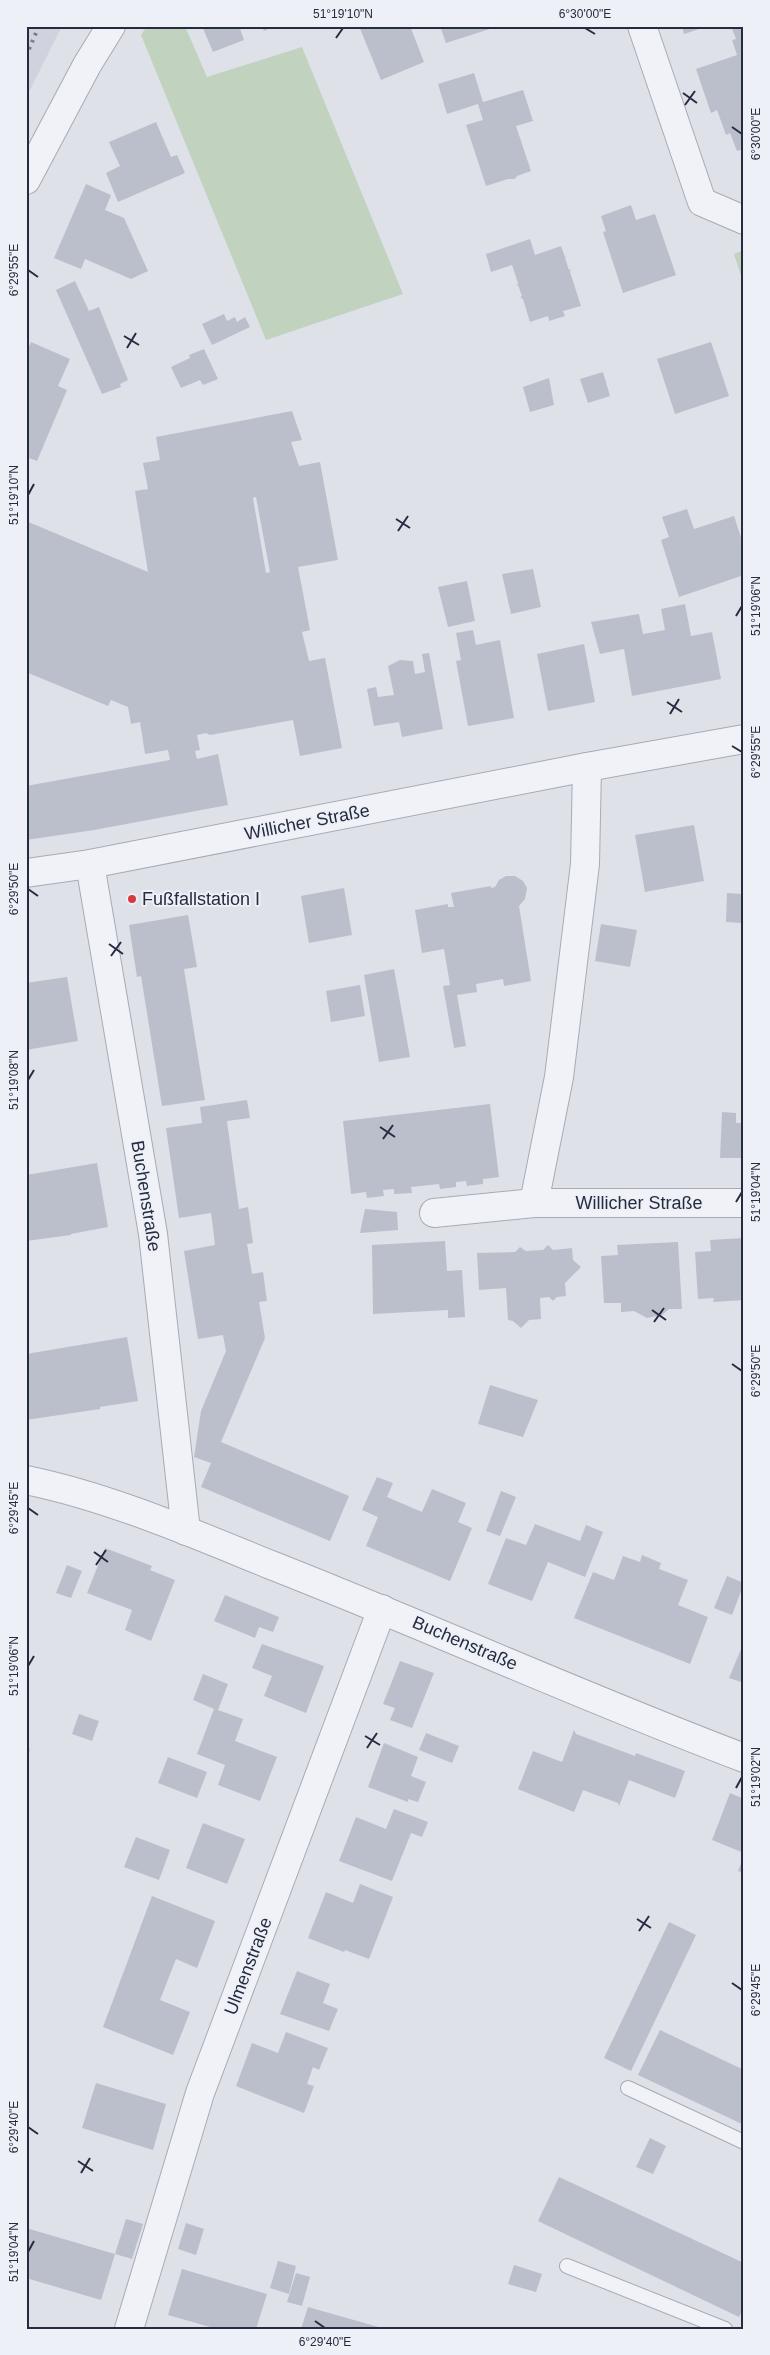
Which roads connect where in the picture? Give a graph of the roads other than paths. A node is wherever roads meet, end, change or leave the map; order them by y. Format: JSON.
{"nodes":[{"id":1,"x":111,"y":26,"type":"edge"},
{"id":2,"x":642,"y":26,"type":"edge"},
{"id":3,"x":26,"y":180,"type":"edge"},
{"id":4,"x":744,"y":220,"type":"edge"},
{"id":5,"x":744,"y":739,"type":"edge"},
{"id":6,"x":587,"y":767,"type":"junction"},
{"id":7,"x":90,"y":864,"type":"junction"},
{"id":8,"x":26,"y":874,"type":"edge"},
{"id":9,"x":534,"y":1202,"type":"junction"},
{"id":10,"x":744,"y":1203,"type":"edge"},
{"id":11,"x":434,"y":1213,"type":"dead end"},
{"id":12,"x":26,"y":1480,"type":"edge"},
{"id":13,"x":186,"y":1531,"type":"junction"},
{"id":14,"x":382,"y":1609,"type":"junction"},
{"id":15,"x":744,"y":1758,"type":"edge"},
{"id":16,"x":628,"y":2088,"type":"dead end"},
{"id":17,"x":744,"y":2142,"type":"edge"},
{"id":18,"x":568,"y":2266,"type":"dead end"},
{"id":19,"x":129,"y":2329,"type":"edge"},
{"id":20,"x":725,"y":2329,"type":"edge"}],
"edges":[{"from":1,"to":3,"type":"street"},
{"from":2,"to":4,"type":"street"},
{"from":5,"to":6,"type":"street","name":"Willicher Straße"},
{"from":6,"to":7,"type":"street","name":"Willicher Straße"},
{"from":6,"to":9,"type":"street"},
{"from":7,"to":8,"type":"street","name":"Willicher Straße"},
{"from":7,"to":13,"type":"street","name":"Buchenstraße"},
{"from":9,"to":10,"type":"street","name":"Willicher Straße"},
{"from":9,"to":11,"type":"street","name":"Willicher Straße"},
{"from":12,"to":13,"type":"street","name":"Buchenstraße"},
{"from":13,"to":14,"type":"street","name":"Buchenstraße"},
{"from":14,"to":15,"type":"street","name":"Buchenstraße"},
{"from":14,"to":19,"type":"street","name":"Ulmenstraße"},
{"from":16,"to":17,"type":"lane"},
{"from":18,"to":20,"type":"lane"}]}
